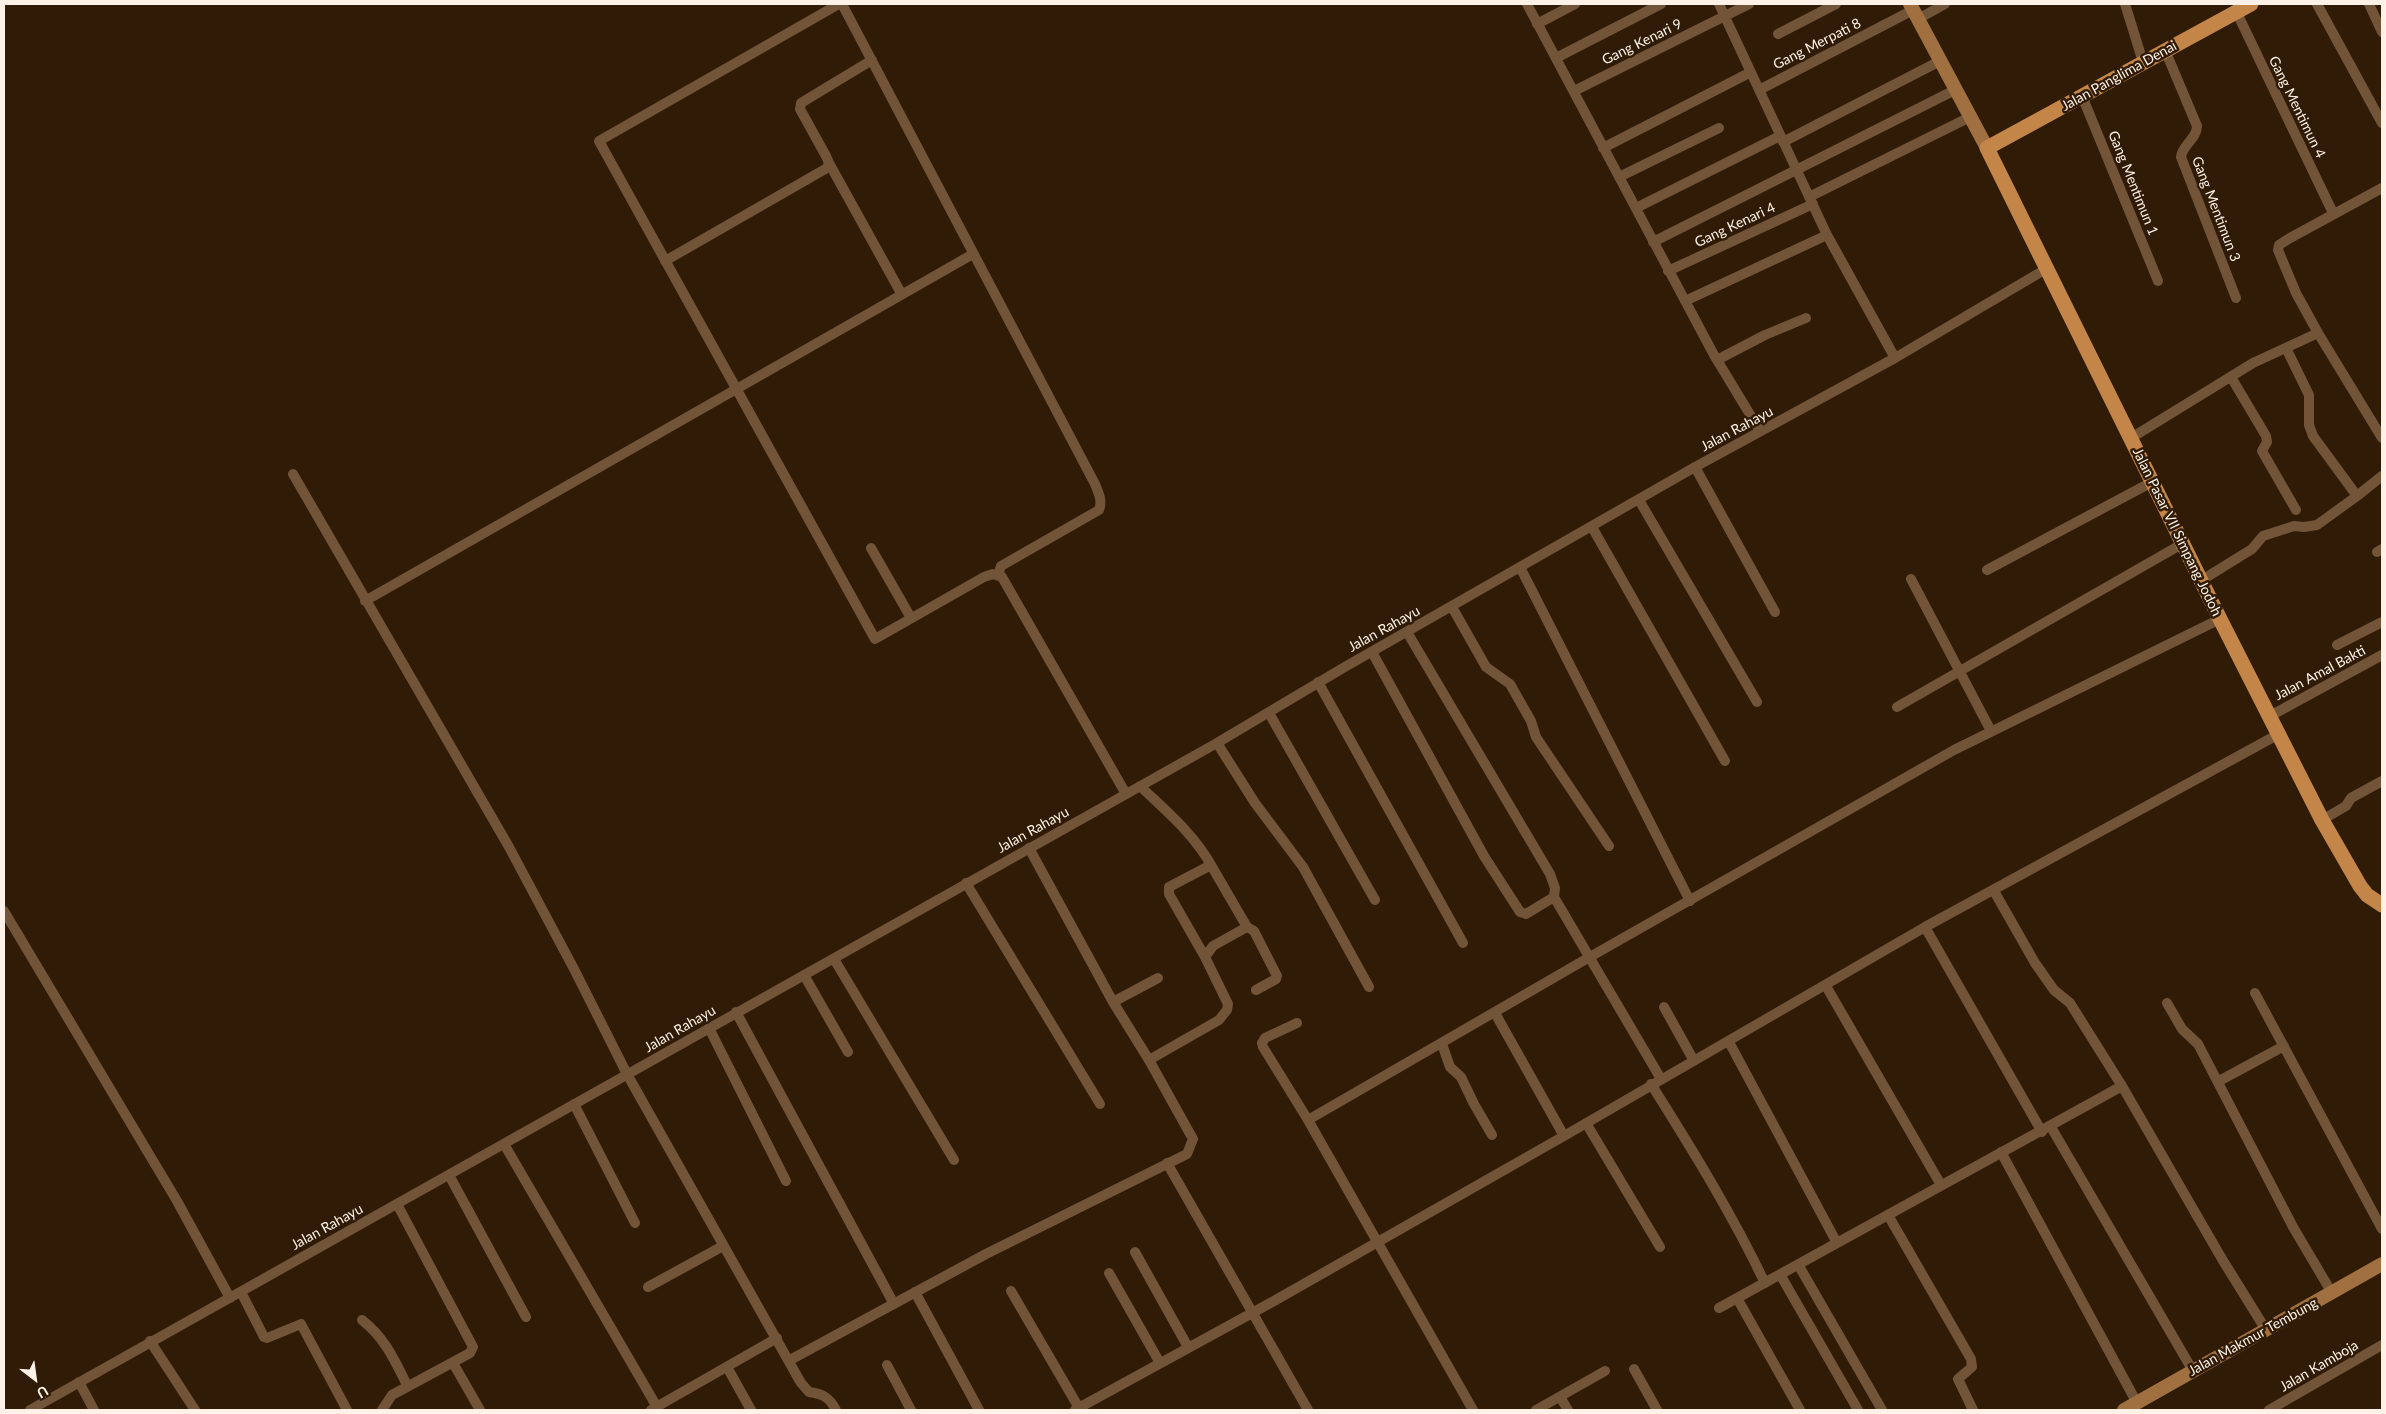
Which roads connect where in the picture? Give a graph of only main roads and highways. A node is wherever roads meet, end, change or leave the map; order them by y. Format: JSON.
{"nodes":[{"id":1,"x":2251,"y":4,"type":"edge"},
{"id":2,"x":1986,"y":148,"type":"joint"},
{"id":3,"x":2382,"y":905,"type":"edge"}],
"edges":[{"from":1,"to":2,"type":"main road","name":"Jalan Panglima Denai"},
{"from":2,"to":3,"type":"main road","name":"Jalan Pasar VII Simpang Jodoh"}]}
